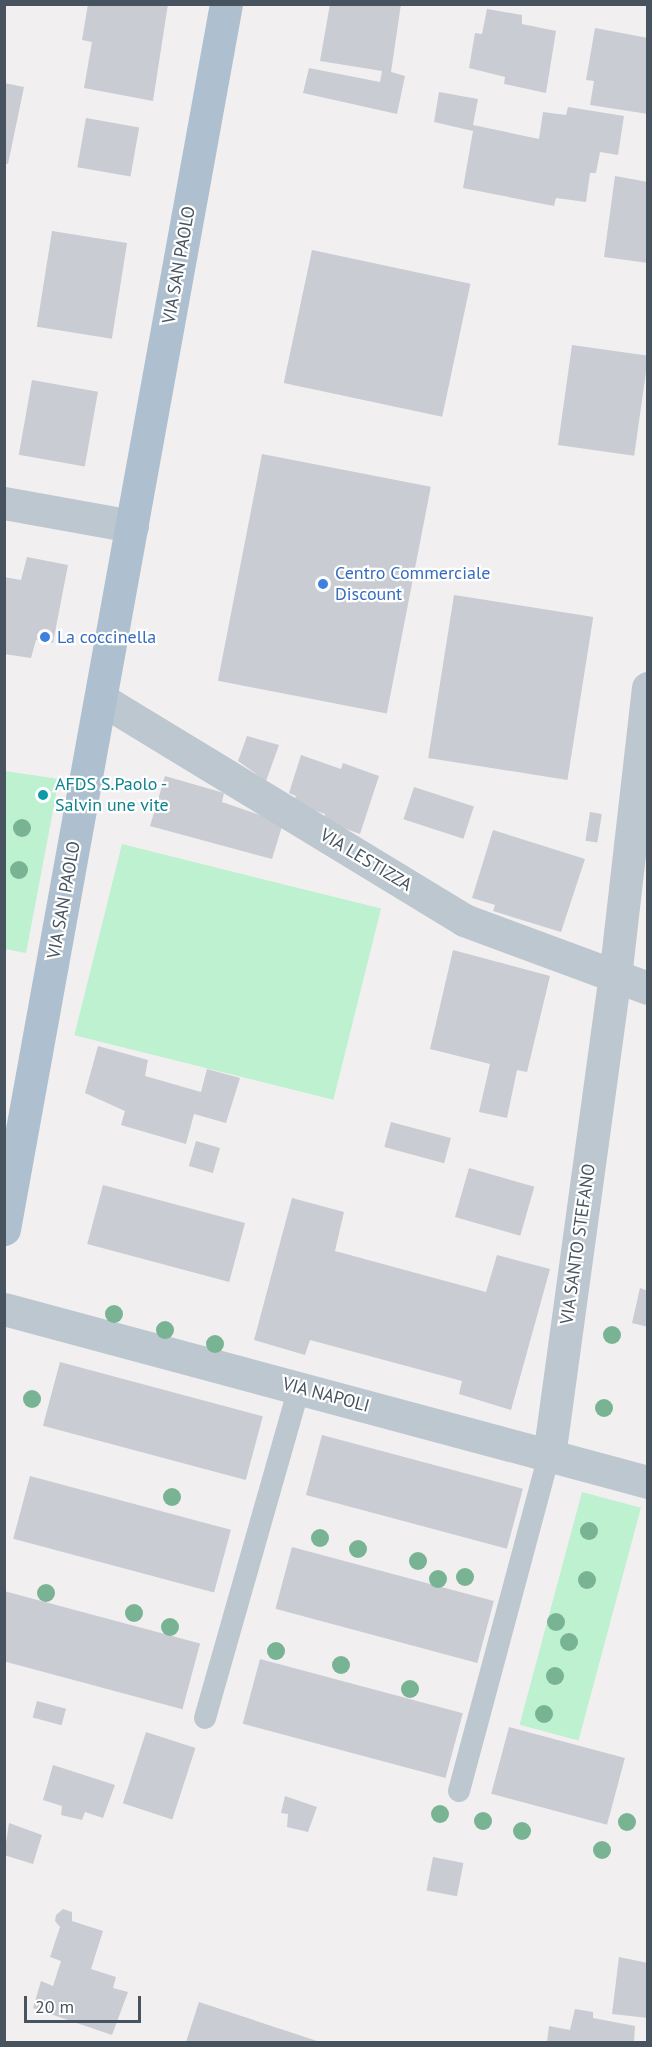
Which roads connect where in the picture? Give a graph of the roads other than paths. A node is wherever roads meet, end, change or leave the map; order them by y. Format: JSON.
{"nodes":[{"id":1,"x":226,"y":4,"type":"edge"},
{"id":2,"x":4,"y":503,"type":"edge"},
{"id":3,"x":132,"y":526,"type":"junction"},
{"id":4,"x":648,"y":688,"type":"edge"},
{"id":5,"x":101,"y":699,"type":"junction"},
{"id":6,"x":615,"y":977,"type":"junction"},
{"id":7,"x":648,"y":988,"type":"edge"},
{"id":8,"x":4,"y":1229,"type":"edge"},
{"id":9,"x":4,"y":1309,"type":"edge"},
{"id":10,"x":299,"y":1388,"type":"junction"},
{"id":11,"x":549,"y":1456,"type":"junction"},
{"id":12,"x":648,"y":1482,"type":"edge"},
{"id":13,"x":205,"y":1718,"type":"dead end"},
{"id":14,"x":459,"y":1791,"type":"dead end"}],
"edges":[{"from":1,"to":3,"type":"main road","name":"VIA SAN PAOLO"},
{"from":2,"to":3,"type":"street"},
{"from":3,"to":5,"type":"main road","name":"VIA SAN PAOLO"},
{"from":4,"to":6,"type":"street","name":"VIA SANTO STEFANO"},
{"from":5,"to":6,"type":"street","name":"VIA LESTIZZA"},
{"from":5,"to":8,"type":"main road","name":"VIA SAN PAOLO"},
{"from":6,"to":7,"type":"street","name":"VIA LESTIZZA"},
{"from":6,"to":11,"type":"street","name":"VIA SANTO STEFANO"},
{"from":9,"to":10,"type":"street","name":"VIA NAPOLI"},
{"from":10,"to":11,"type":"street","name":"VIA NAPOLI"},
{"from":10,"to":13,"type":"lane"},
{"from":11,"to":12,"type":"street","name":"VIA NAPOLI"},
{"from":11,"to":14,"type":"lane","name":"VIA SANTO STEFANO"}]}
